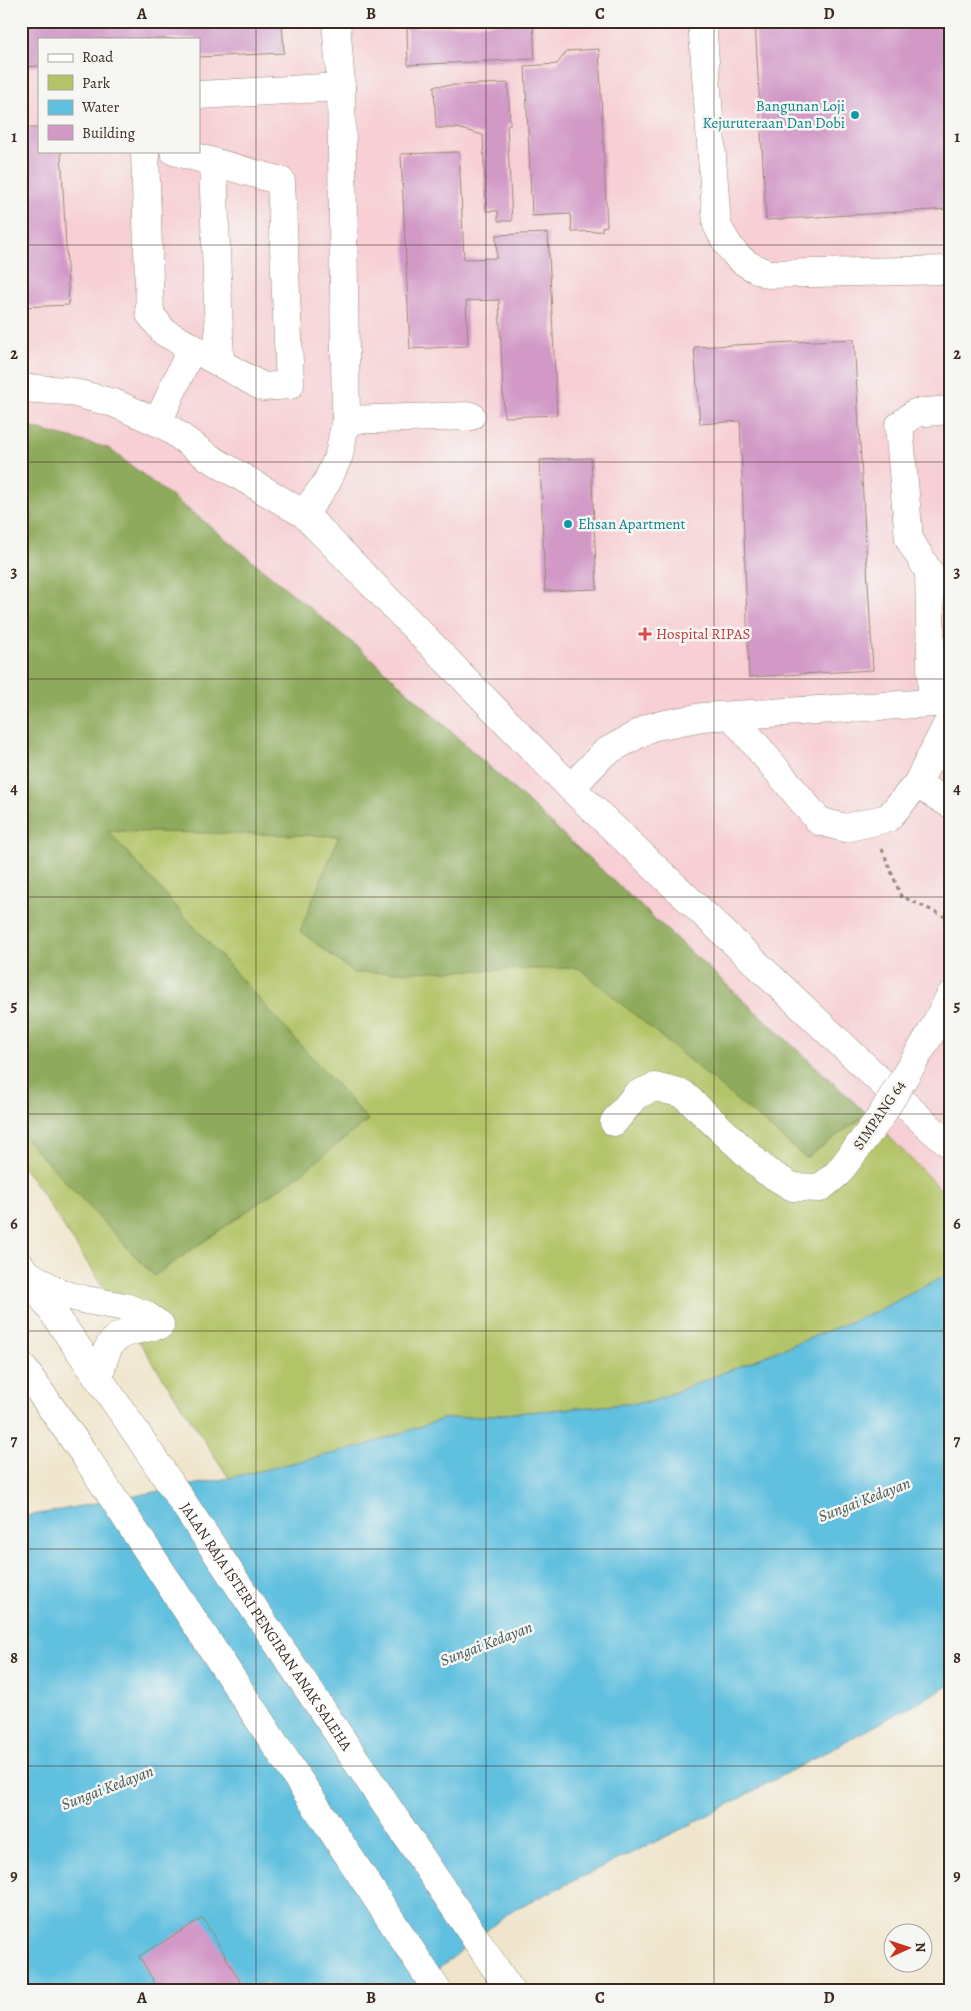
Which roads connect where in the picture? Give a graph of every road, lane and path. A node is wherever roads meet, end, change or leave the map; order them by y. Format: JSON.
{"nodes":[{"id":1,"x":336,"y":21,"type":"edge"},
{"id":2,"x":702,"y":21,"type":"edge"},
{"id":3,"x":341,"y":87,"type":"junction"},
{"id":4,"x":200,"y":95,"type":"edge"},
{"id":5,"x":145,"y":152,"type":"edge"},
{"id":6,"x":177,"y":152,"type":"edge"},
{"id":7,"x":212,"y":162,"type":"junction"},
{"id":8,"x":950,"y":270,"type":"edge"},
{"id":9,"x":192,"y":347,"type":"junction"},
{"id":10,"x":220,"y":363,"type":"junction"},
{"id":11,"x":21,"y":388,"type":"edge"},
{"id":12,"x":950,"y":410,"type":"edge"},
{"id":13,"x":471,"y":416,"type":"dead end"},
{"id":14,"x":346,"y":420,"type":"junction"},
{"id":15,"x":158,"y":422,"type":"junction"},
{"id":16,"x":304,"y":514,"type":"junction"},
{"id":17,"x":944,"y":708,"type":"edge"},
{"id":18,"x":732,"y":716,"type":"junction"},
{"id":19,"x":917,"y":784,"type":"junction"},
{"id":20,"x":571,"y":788,"type":"junction"},
{"id":21,"x":950,"y":804,"type":"edge"},
{"id":22,"x":871,"y":822,"type":"junction"},
{"id":23,"x":950,"y":919,"type":"edge"},
{"id":24,"x":950,"y":996,"type":"edge"},
{"id":25,"x":614,"y":1122,"type":"dead end"},
{"id":26,"x":950,"y":1144,"type":"edge"},
{"id":27,"x":23,"y":1269,"type":"edge"},
{"id":28,"x":21,"y":1365,"type":"edge"},
{"id":29,"x":99,"y":1379,"type":"junction"},
{"id":30,"x":437,"y":1990,"type":"edge"},
{"id":31,"x":510,"y":1990,"type":"edge"}],
"edges":[{"from":1,"to":3,"type":"main road"},
{"from":2,"to":8,"type":"main road"},
{"from":3,"to":4,"type":"main road"},
{"from":3,"to":14,"type":"main road"},
{"from":5,"to":9,"type":"main road"},
{"from":6,"to":7,"type":"main road"},
{"from":7,"to":10,"type":"main road"},
{"from":7,"to":10,"type":"main road"},
{"from":9,"to":10,"type":"main road"},
{"from":9,"to":15,"type":"main road"},
{"from":11,"to":15,"type":"main road"},
{"from":12,"to":17,"type":"main road"},
{"from":13,"to":14,"type":"main road"},
{"from":14,"to":16,"type":"main road"},
{"from":15,"to":16,"type":"main road"},
{"from":16,"to":20,"type":"main road"},
{"from":17,"to":18,"type":"main road"},
{"from":17,"to":19,"type":"main road"},
{"from":18,"to":20,"type":"main road"},
{"from":18,"to":22,"type":"main road"},
{"from":19,"to":21,"type":"main road"},
{"from":19,"to":22,"type":"main road"},
{"from":20,"to":26,"type":"main road"},
{"from":22,"to":23,"type":"path"},
{"from":24,"to":25,"type":"main road","name":"SIMPANG 64","bridge":true},
{"from":27,"to":29,"type":"main road","name":"JALAN RAJA ISTERI PENGIRAN ANAK SALEHA"},
{"from":27,"to":29,"type":"main road"},
{"from":28,"to":30,"type":"main road"},
{"from":29,"to":31,"type":"main road","name":"JALAN RAJA ISTERI PENGIRAN ANAK SALEHA"}]}
